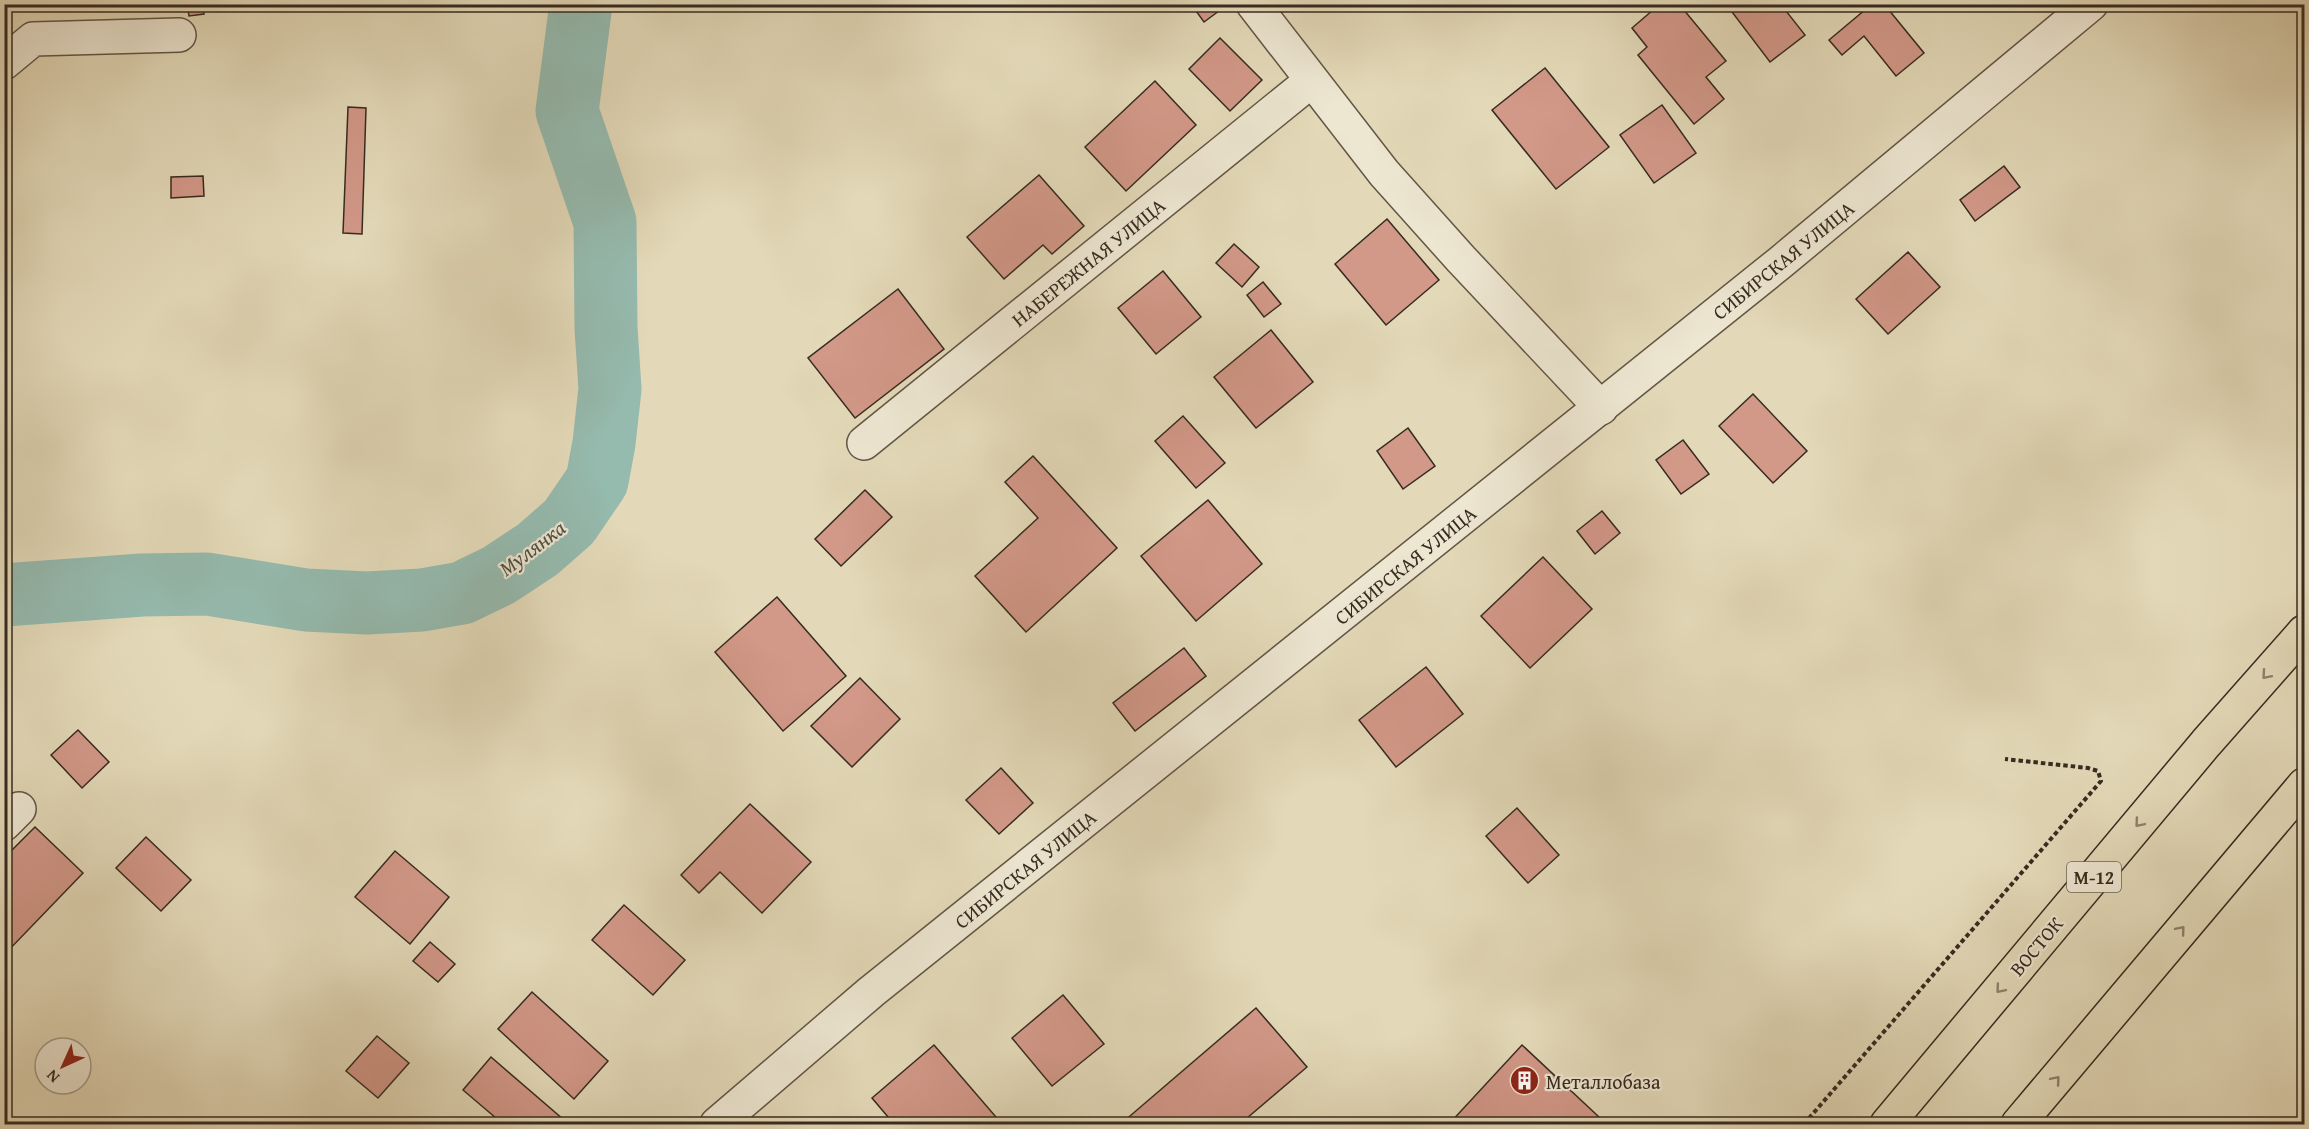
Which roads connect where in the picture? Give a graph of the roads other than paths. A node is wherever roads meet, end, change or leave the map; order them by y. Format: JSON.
{"nodes":[{"id":1,"x":1253,"y":4,"type":"edge"},
{"id":2,"x":2091,"y":4,"type":"edge"},
{"id":3,"x":179,"y":35,"type":"dead end"},
{"id":4,"x":4,"y":63,"type":"edge"},
{"id":5,"x":1311,"y":81,"type":"junction"},
{"id":6,"x":1601,"y":408,"type":"junction"},
{"id":7,"x":864,"y":444,"type":"dead end"},
{"id":8,"x":2304,"y":632,"type":"edge"},
{"id":9,"x":2304,"y":785,"type":"edge"},
{"id":10,"x":717,"y":1125,"type":"edge"},
{"id":11,"x":1887,"y":1125,"type":"edge"},
{"id":12,"x":2018,"y":1125,"type":"edge"}],
"edges":[{"from":1,"to":5,"type":"street"},
{"from":2,"to":6,"type":"street","name":"СИБИРСКАЯ УЛИЦА"},
{"from":3,"to":4,"type":"street"},
{"from":5,"to":6,"type":"street"},
{"from":5,"to":7,"type":"street","name":"НАБЕРЕЖНАЯ УЛИЦА"},
{"from":6,"to":10,"type":"street","name":"СИБИРСКАЯ УЛИЦА"},
{"from":8,"to":11,"type":"highway","name":"ВОСТОК","number":"М-12","one_way":true},
{"from":12,"to":9,"type":"highway","one_way":true}]}
